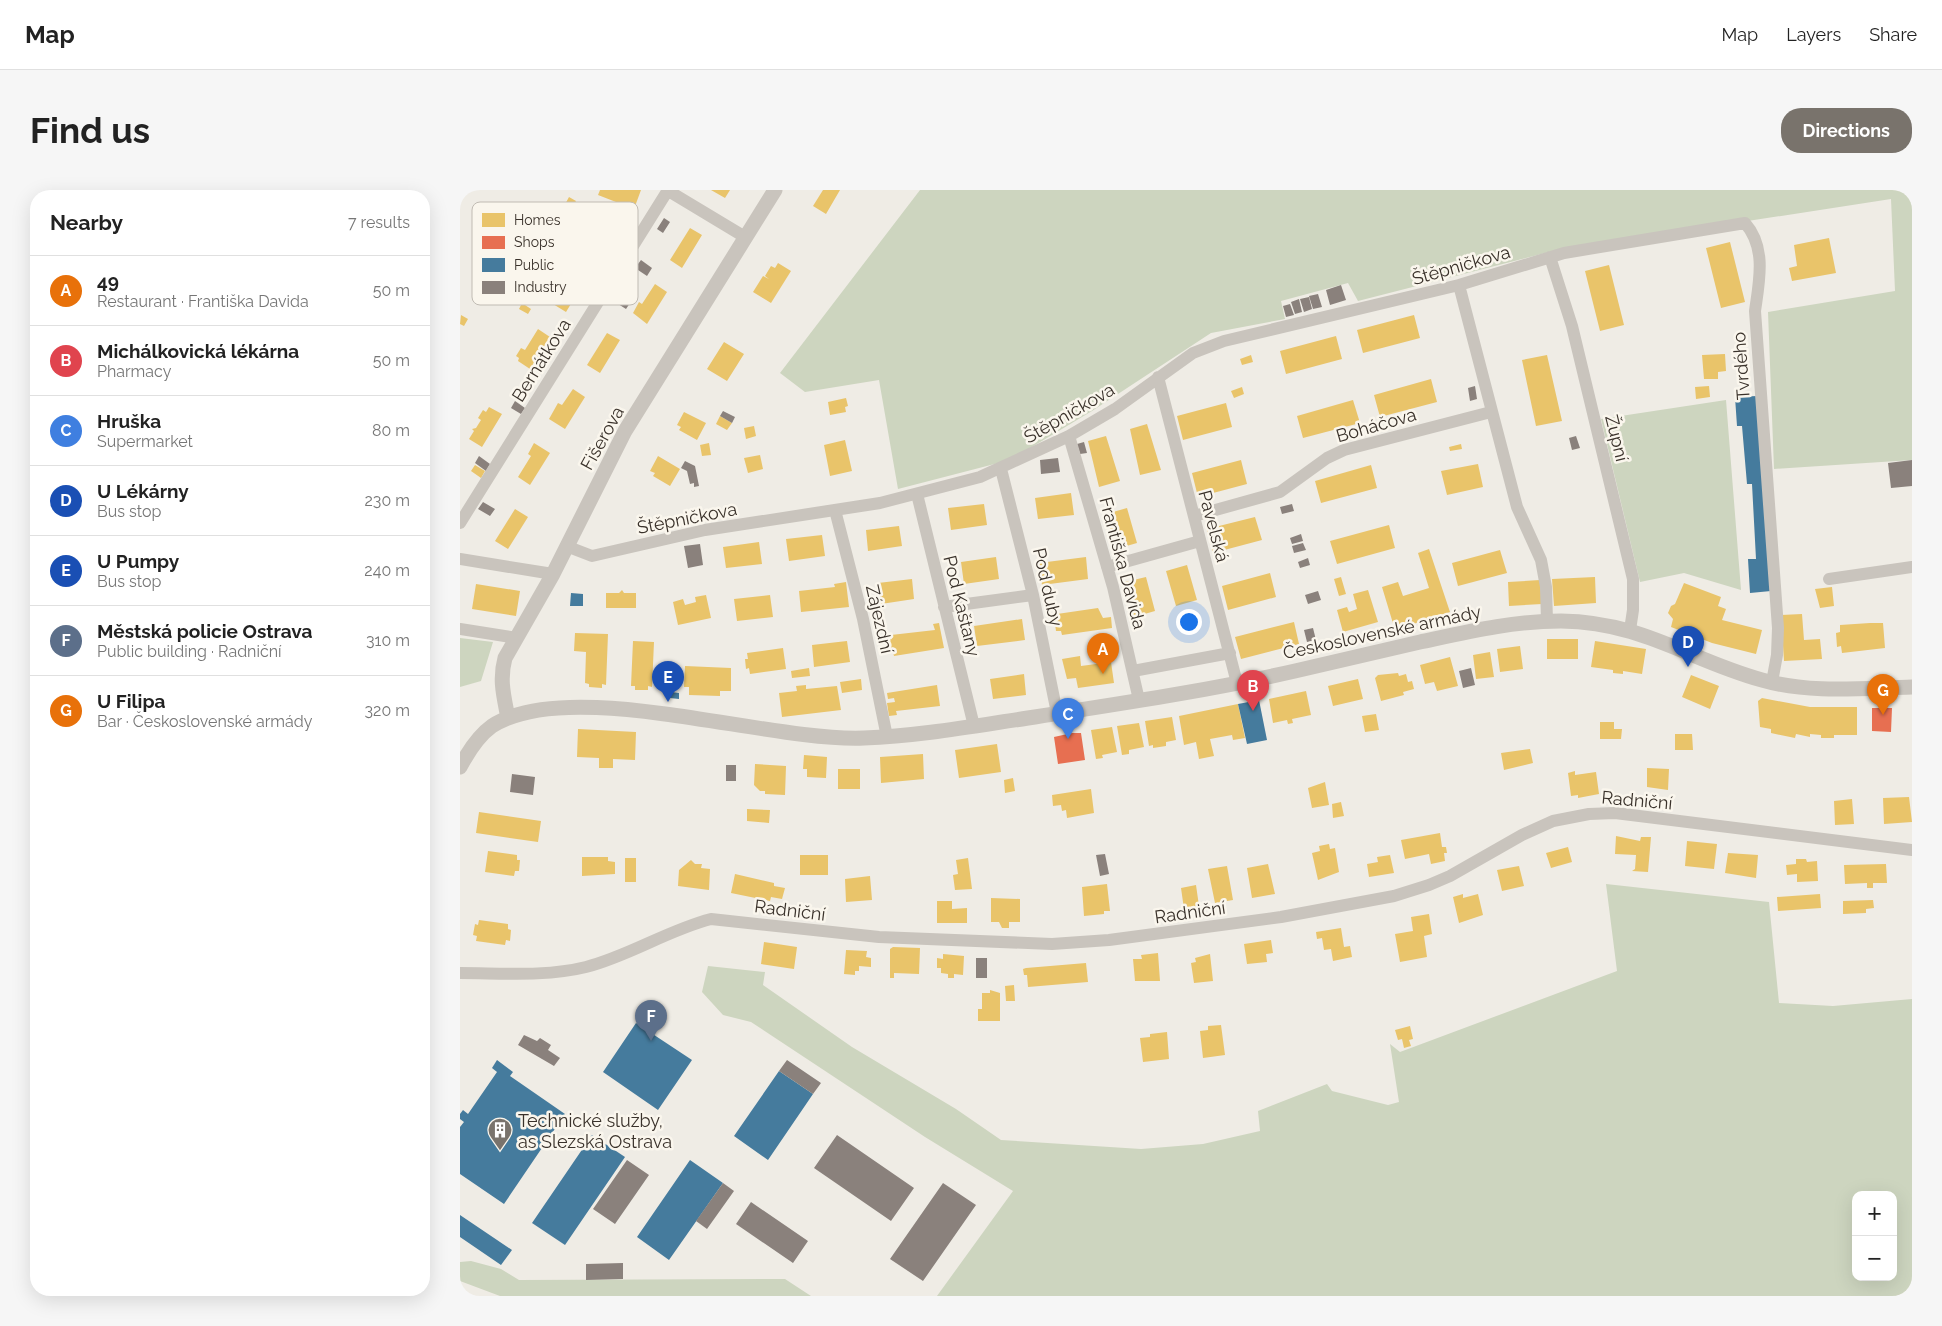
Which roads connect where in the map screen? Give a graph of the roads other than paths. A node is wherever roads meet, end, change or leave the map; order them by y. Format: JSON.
{"nodes":[{"id":1,"x":667,"y":190,"type":"edge"},
{"id":2,"x":775,"y":190,"type":"edge"},
{"id":3,"x":638,"y":237,"type":"edge"},
{"id":4,"x":745,"y":237,"type":"junction"},
{"id":5,"x":1575,"y":250,"type":"joint"},
{"id":6,"x":1550,"y":257,"type":"junction"},
{"id":7,"x":1459,"y":285,"type":"junction"},
{"id":8,"x":596,"y":305,"type":"edge"},
{"id":9,"x":1158,"y":377,"type":"junction"},
{"id":10,"x":1491,"y":412,"type":"junction"},
{"id":11,"x":1069,"y":436,"type":"junction"},
{"id":12,"x":1001,"y":469,"type":"junction"},
{"id":13,"x":917,"y":494,"type":"junction"},
{"id":14,"x":836,"y":510,"type":"junction"},
{"id":15,"x":1194,"y":516,"type":"junction"},
{"id":16,"x":460,"y":523,"type":"edge"},
{"id":17,"x":1200,"y":541,"type":"junction"},
{"id":18,"x":566,"y":546,"type":"junction"},
{"id":19,"x":460,"y":560,"type":"edge"},
{"id":20,"x":1107,"y":567,"type":"junction"},
{"id":21,"x":1912,"y":567,"type":"edge"},
{"id":22,"x":553,"y":574,"type":"junction"},
{"id":23,"x":1829,"y":579,"type":"dead end"},
{"id":24,"x":1032,"y":595,"type":"junction"},
{"id":25,"x":944,"y":607,"type":"junction"},
{"id":26,"x":1548,"y":622,"type":"junction"},
{"id":27,"x":460,"y":629,"type":"edge"},
{"id":28,"x":1630,"y":630,"type":"junction"},
{"id":29,"x":517,"y":638,"type":"junction"},
{"id":30,"x":1230,"y":653,"type":"junction"},
{"id":31,"x":1133,"y":671,"type":"junction"},
{"id":32,"x":1772,"y":682,"type":"junction"},
{"id":33,"x":1238,"y":683,"type":"junction"},
{"id":34,"x":1912,"y":687,"type":"edge"},
{"id":35,"x":1139,"y":700,"type":"junction"},
{"id":36,"x":1057,"y":713,"type":"junction"},
{"id":37,"x":508,"y":718,"type":"junction"},
{"id":38,"x":974,"y":726,"type":"junction"},
{"id":39,"x":887,"y":737,"type":"junction"},
{"id":40,"x":460,"y":767,"type":"edge"},
{"id":41,"x":1912,"y":850,"type":"edge"},
{"id":42,"x":460,"y":973,"type":"edge"}],
"edges":[{"from":1,"to":3,"type":"street","name":"Bernátkova"},
{"from":1,"to":4,"type":"street"},
{"from":2,"to":4,"type":"street","name":"Fišerova"},
{"from":4,"to":18,"type":"street","name":"Fišerova"},
{"from":5,"to":6,"type":"street","name":"Štěpničkova"},
{"from":5,"to":32,"type":"street","name":"Tvrdého"},
{"from":6,"to":7,"type":"street","name":"Štěpničkova"},
{"from":6,"to":28,"type":"street","name":"Župní"},
{"from":7,"to":9,"type":"street","name":"Štěpničkova"},
{"from":7,"to":10,"type":"street"},
{"from":8,"to":16,"type":"street","name":"Bernátkova"},
{"from":9,"to":11,"type":"street","name":"Štěpničkova"},
{"from":9,"to":15,"type":"street","name":"Pavelská"},
{"from":10,"to":15,"type":"street","name":"Boháčova"},
{"from":10,"to":26,"type":"street"},
{"from":11,"to":12,"type":"street","name":"Štěpničkova"},
{"from":11,"to":20,"type":"street","name":"Františka Davida"},
{"from":12,"to":13,"type":"street","name":"Štěpničkova"},
{"from":12,"to":24,"type":"street","name":"Pod duby"},
{"from":13,"to":14,"type":"street","name":"Štěpničkova"},
{"from":13,"to":25,"type":"street","name":"Pod Kaštany"},
{"from":14,"to":18,"type":"street","name":"Štěpničkova"},
{"from":14,"to":39,"type":"street","name":"Zájezdní"},
{"from":15,"to":17,"type":"street","name":"Pavelská"},
{"from":17,"to":20,"type":"street"},
{"from":17,"to":30,"type":"street","name":"Pavelská"},
{"from":18,"to":22,"type":"street","name":"Fišerova"},
{"from":19,"to":22,"type":"street"},
{"from":20,"to":31,"type":"street","name":"Františka Davida"},
{"from":21,"to":23,"type":"street"},
{"from":22,"to":29,"type":"street","name":"Fišerova"},
{"from":24,"to":25,"type":"street"},
{"from":24,"to":36,"type":"street","name":"Pod duby"},
{"from":25,"to":38,"type":"street","name":"Pod Kaštany"},
{"from":26,"to":28,"type":"street","name":"Československé armády"},
{"from":26,"to":33,"type":"street","name":"Československé armády"},
{"from":27,"to":29,"type":"street"},
{"from":28,"to":32,"type":"street","name":"Československé armády"},
{"from":29,"to":37,"type":"street","name":"Fišerova"},
{"from":30,"to":31,"type":"street"},
{"from":30,"to":33,"type":"street","name":"Pavelská"},
{"from":31,"to":35,"type":"street","name":"Františka Davida"},
{"from":32,"to":34,"type":"street","name":"Československé armády"},
{"from":33,"to":35,"type":"street","name":"Československé armády"},
{"from":35,"to":36,"type":"street","name":"Československé armády"},
{"from":36,"to":38,"type":"street","name":"Československé armády"},
{"from":37,"to":39,"type":"street","name":"Československé armády"},
{"from":37,"to":40,"type":"street","name":"Československé armády"},
{"from":38,"to":39,"type":"street","name":"Československé armády"},
{"from":41,"to":42,"type":"street","name":"Radniční"}]}
